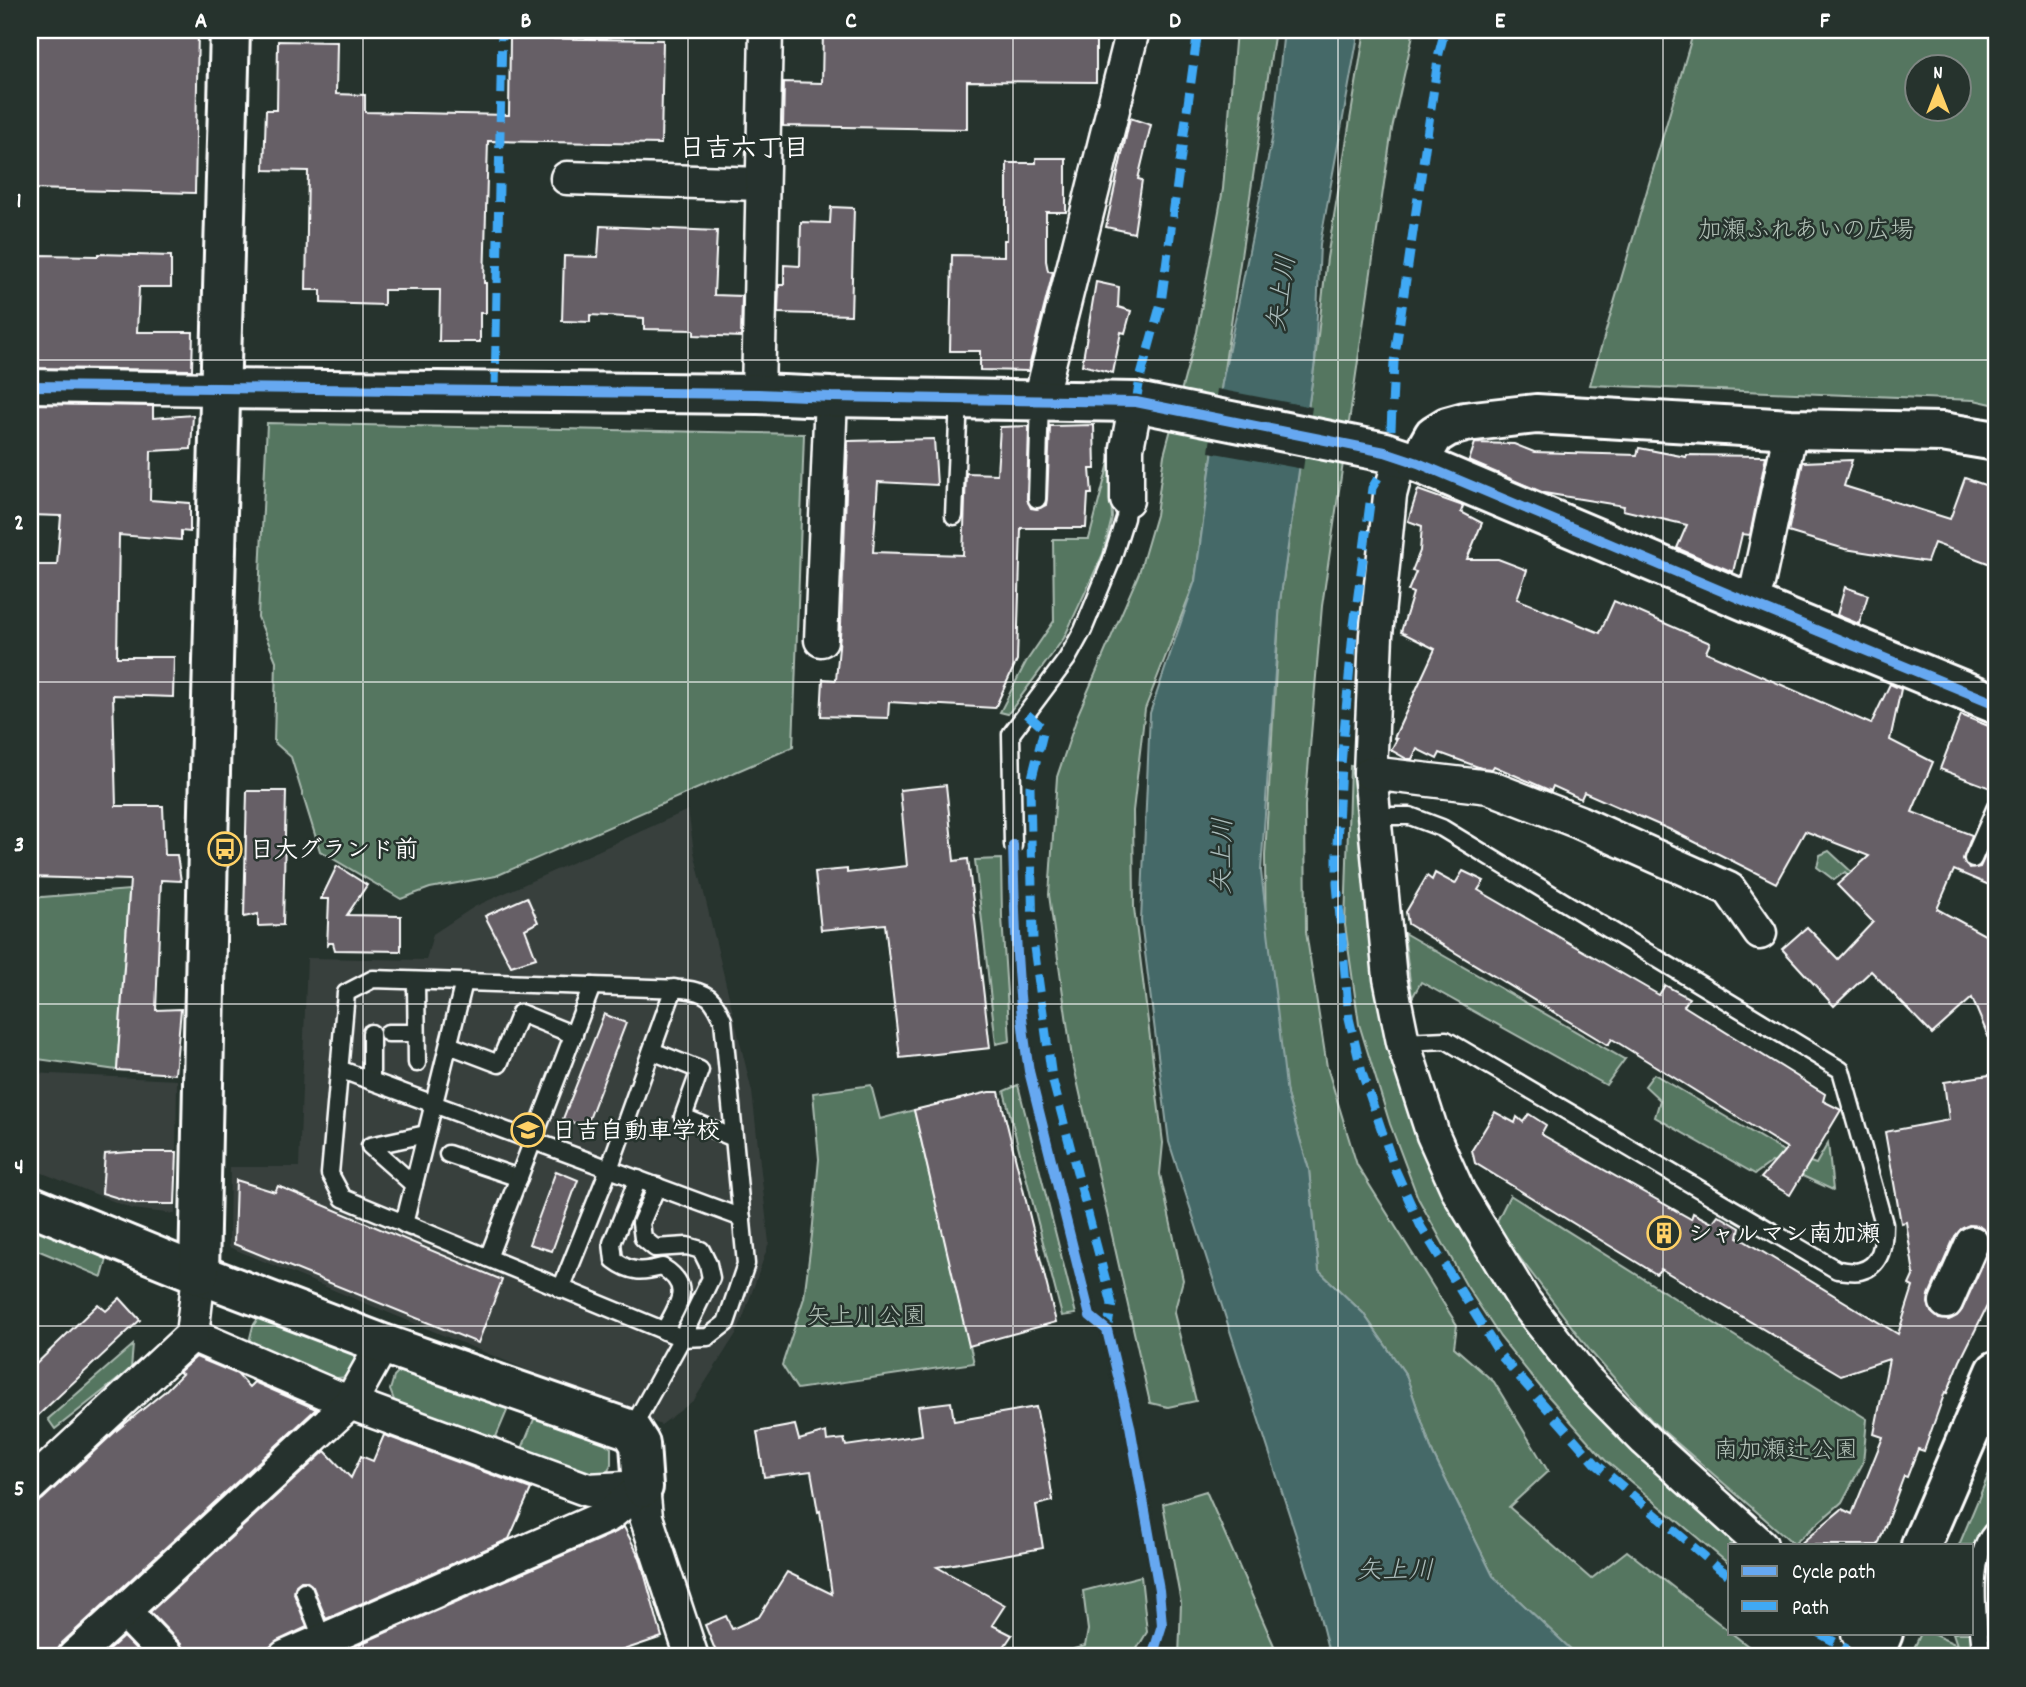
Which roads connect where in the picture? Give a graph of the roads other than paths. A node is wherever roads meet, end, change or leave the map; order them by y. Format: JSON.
{"nodes":[{"id":1,"x":230,"y":30,"type":"edge"},
{"id":2,"x":766,"y":30,"type":"edge"},
{"id":3,"x":1133,"y":30,"type":"edge"},
{"id":4,"x":567,"y":178,"type":"dead end"},
{"id":5,"x":762,"y":184,"type":"junction"},
{"id":6,"x":30,"y":386,"type":"edge"},
{"id":7,"x":219,"y":388,"type":"junction"},
{"id":8,"x":758,"y":394,"type":"junction"},
{"id":9,"x":831,"y":397,"type":"junction"},
{"id":10,"x":959,"y":398,"type":"junction"},
{"id":11,"x":1040,"y":400,"type":"junction"},
{"id":12,"x":1143,"y":403,"type":"junction"},
{"id":13,"x":1791,"y":429,"type":"junction"},
{"id":14,"x":1996,"y":441,"type":"edge"},
{"id":15,"x":1398,"y":457,"type":"junction"},
{"id":16,"x":1037,"y":499,"type":"dead end"},
{"id":17,"x":1126,"y":500,"type":"joint"},
{"id":18,"x":954,"y":516,"type":"dead end"},
{"id":19,"x":1750,"y":603,"type":"junction"},
{"id":20,"x":821,"y":640,"type":"dead end"},
{"id":21,"x":1996,"y":704,"type":"edge"},
{"id":22,"x":1370,"y":773,"type":"junction"},
{"id":23,"x":1996,"y":807,"type":"edge"},
{"id":24,"x":1375,"y":816,"type":"junction"},
{"id":25,"x":1013,"y":845,"type":"dead end"},
{"id":26,"x":1973,"y":859,"type":"dead end"},
{"id":27,"x":1760,"y":933,"type":"dead end"},
{"id":28,"x":416,"y":981,"type":"junction"},
{"id":29,"x":464,"y":982,"type":"junction"},
{"id":30,"x":592,"y":986,"type":"junction"},
{"id":31,"x":674,"y":988,"type":"junction"},
{"id":32,"x":416,"y":1033,"type":"junction"},
{"id":33,"x":574,"y":1035,"type":"junction"},
{"id":34,"x":1403,"y":1042,"type":"junction"},
{"id":35,"x":449,"y":1045,"type":"junction"},
{"id":36,"x":652,"y":1051,"type":"junction"},
{"id":37,"x":417,"y":1063,"type":"dead end"},
{"id":38,"x":339,"y":1069,"type":"junction"},
{"id":39,"x":371,"y":1081,"type":"junction"},
{"id":40,"x":434,"y":1106,"type":"junction"},
{"id":41,"x":426,"y":1134,"type":"junction"},
{"id":42,"x":734,"y":1138,"type":"junction"},
{"id":43,"x":534,"y":1140,"type":"junction"},
{"id":44,"x":449,"y":1154,"type":"dead end"},
{"id":45,"x":609,"y":1168,"type":"junction"},
{"id":46,"x":519,"y":1178,"type":"junction"},
{"id":47,"x":638,"y":1179,"type":"junction"},
{"id":48,"x":414,"y":1185,"type":"junction"},
{"id":49,"x":657,"y":1186,"type":"junction"},
{"id":50,"x":30,"y":1205,"type":"edge"},
{"id":51,"x":742,"y":1218,"type":"junction"},
{"id":52,"x":404,"y":1224,"type":"junction"},
{"id":53,"x":1972,"y":1243,"type":"dead end"},
{"id":54,"x":488,"y":1258,"type":"junction"},
{"id":55,"x":200,"y":1275,"type":"junction"},
{"id":56,"x":561,"y":1289,"type":"junction"},
{"id":57,"x":1947,"y":1302,"type":"dead end"},
{"id":58,"x":664,"y":1331,"type":"junction"},
{"id":59,"x":192,"y":1335,"type":"junction"},
{"id":60,"x":682,"y":1338,"type":"junction"},
{"id":61,"x":383,"y":1344,"type":"junction"},
{"id":62,"x":1996,"y":1371,"type":"edge"},
{"id":63,"x":350,"y":1402,"type":"junction"},
{"id":64,"x":631,"y":1430,"type":"junction"},
{"id":65,"x":30,"y":1486,"type":"edge"},
{"id":66,"x":643,"y":1487,"type":"junction"},
{"id":67,"x":1996,"y":1528,"type":"edge"},
{"id":68,"x":1760,"y":1544,"type":"edge"},
{"id":69,"x":1921,"y":1544,"type":"edge"},
{"id":70,"x":304,"y":1591,"type":"dead end"},
{"id":71,"x":125,"y":1612,"type":"junction"},
{"id":72,"x":323,"y":1642,"type":"junction"},
{"id":73,"x":74,"y":1657,"type":"edge"},
{"id":74,"x":168,"y":1657,"type":"edge"},
{"id":75,"x":285,"y":1657,"type":"edge"},
{"id":76,"x":692,"y":1657,"type":"edge"},
{"id":77,"x":1982,"y":1657,"type":"edge"}],
"edges":[{"from":1,"to":7,"type":"street"},
{"from":2,"to":5,"type":"street"},
{"from":3,"to":11,"type":"street"},
{"from":4,"to":5,"type":"street"},
{"from":5,"to":8,"type":"street"},
{"from":6,"to":7,"type":"street"},
{"from":7,"to":8,"type":"street"},
{"from":7,"to":55,"type":"street"},
{"from":8,"to":9,"type":"street"},
{"from":9,"to":10,"type":"street"},
{"from":9,"to":20,"type":"street"},
{"from":10,"to":11,"type":"street"},
{"from":10,"to":18,"type":"lane"},
{"from":11,"to":12,"type":"street"},
{"from":11,"to":16,"type":"lane"},
{"from":12,"to":15,"type":"street"},
{"from":12,"to":17,"type":"street"},
{"from":13,"to":14,"type":"street"},
{"from":13,"to":15,"type":"street"},
{"from":13,"to":19,"type":"street"},
{"from":15,"to":19,"type":"street"},
{"from":15,"to":22,"type":"street"},
{"from":17,"to":25,"type":"lane"},
{"from":19,"to":21,"type":"street"},
{"from":22,"to":24,"type":"street"},
{"from":22,"to":27,"type":"street"},
{"from":23,"to":26,"type":"lane"},
{"from":24,"to":34,"type":"street"},
{"from":24,"to":34,"type":"lane"},
{"from":28,"to":29,"type":"lane"},
{"from":28,"to":32,"type":"lane"},
{"from":28,"to":38,"type":"lane"},
{"from":29,"to":30,"type":"lane"},
{"from":29,"to":35,"type":"lane"},
{"from":30,"to":31,"type":"lane"},
{"from":30,"to":33,"type":"lane"},
{"from":31,"to":36,"type":"lane"},
{"from":31,"to":42,"type":"lane"},
{"from":32,"to":37,"type":"lane"},
{"from":32,"to":39,"type":"lane"},
{"from":33,"to":35,"type":"lane"},
{"from":33,"to":43,"type":"lane"},
{"from":34,"to":68,"type":"street"},
{"from":35,"to":40,"type":"lane"},
{"from":36,"to":42,"type":"lane"},
{"from":36,"to":45,"type":"lane"},
{"from":38,"to":39,"type":"lane"},
{"from":38,"to":52,"type":"lane"},
{"from":39,"to":40,"type":"lane"},
{"from":40,"to":41,"type":"lane"},
{"from":40,"to":43,"type":"lane"},
{"from":41,"to":48,"type":"lane"},
{"from":41,"to":48,"type":"lane"},
{"from":42,"to":51,"type":"lane"},
{"from":43,"to":45,"type":"lane"},
{"from":43,"to":46,"type":"lane"},
{"from":44,"to":46,"type":"lane"},
{"from":45,"to":47,"type":"lane"},
{"from":45,"to":56,"type":"lane"},
{"from":46,"to":54,"type":"lane"},
{"from":47,"to":49,"type":"lane"},
{"from":47,"to":58,"type":"lane"},
{"from":48,"to":52,"type":"lane"},
{"from":49,"to":51,"type":"lane"},
{"from":49,"to":60,"type":"lane"},
{"from":50,"to":55,"type":"street"},
{"from":51,"to":60,"type":"lane"},
{"from":52,"to":54,"type":"lane"},
{"from":52,"to":60,"type":"lane"},
{"from":53,"to":57,"type":"street"},
{"from":54,"to":56,"type":"lane"},
{"from":55,"to":59,"type":"street"},
{"from":55,"to":61,"type":"street"},
{"from":56,"to":58,"type":"lane"},
{"from":58,"to":60,"type":"lane"},
{"from":59,"to":63,"type":"street"},
{"from":59,"to":65,"type":"street"},
{"from":60,"to":64,"type":"lane"},
{"from":61,"to":63,"type":"street"},
{"from":61,"to":64,"type":"street"},
{"from":62,"to":69,"type":"street"},
{"from":63,"to":66,"type":"street"},
{"from":63,"to":71,"type":"street"},
{"from":64,"to":66,"type":"street"},
{"from":66,"to":72,"type":"street"},
{"from":66,"to":76,"type":"street"},
{"from":67,"to":77,"type":"lane"},
{"from":70,"to":72,"type":"lane"},
{"from":71,"to":73,"type":"street"},
{"from":71,"to":74,"type":"street"},
{"from":72,"to":75,"type":"street"}]}
